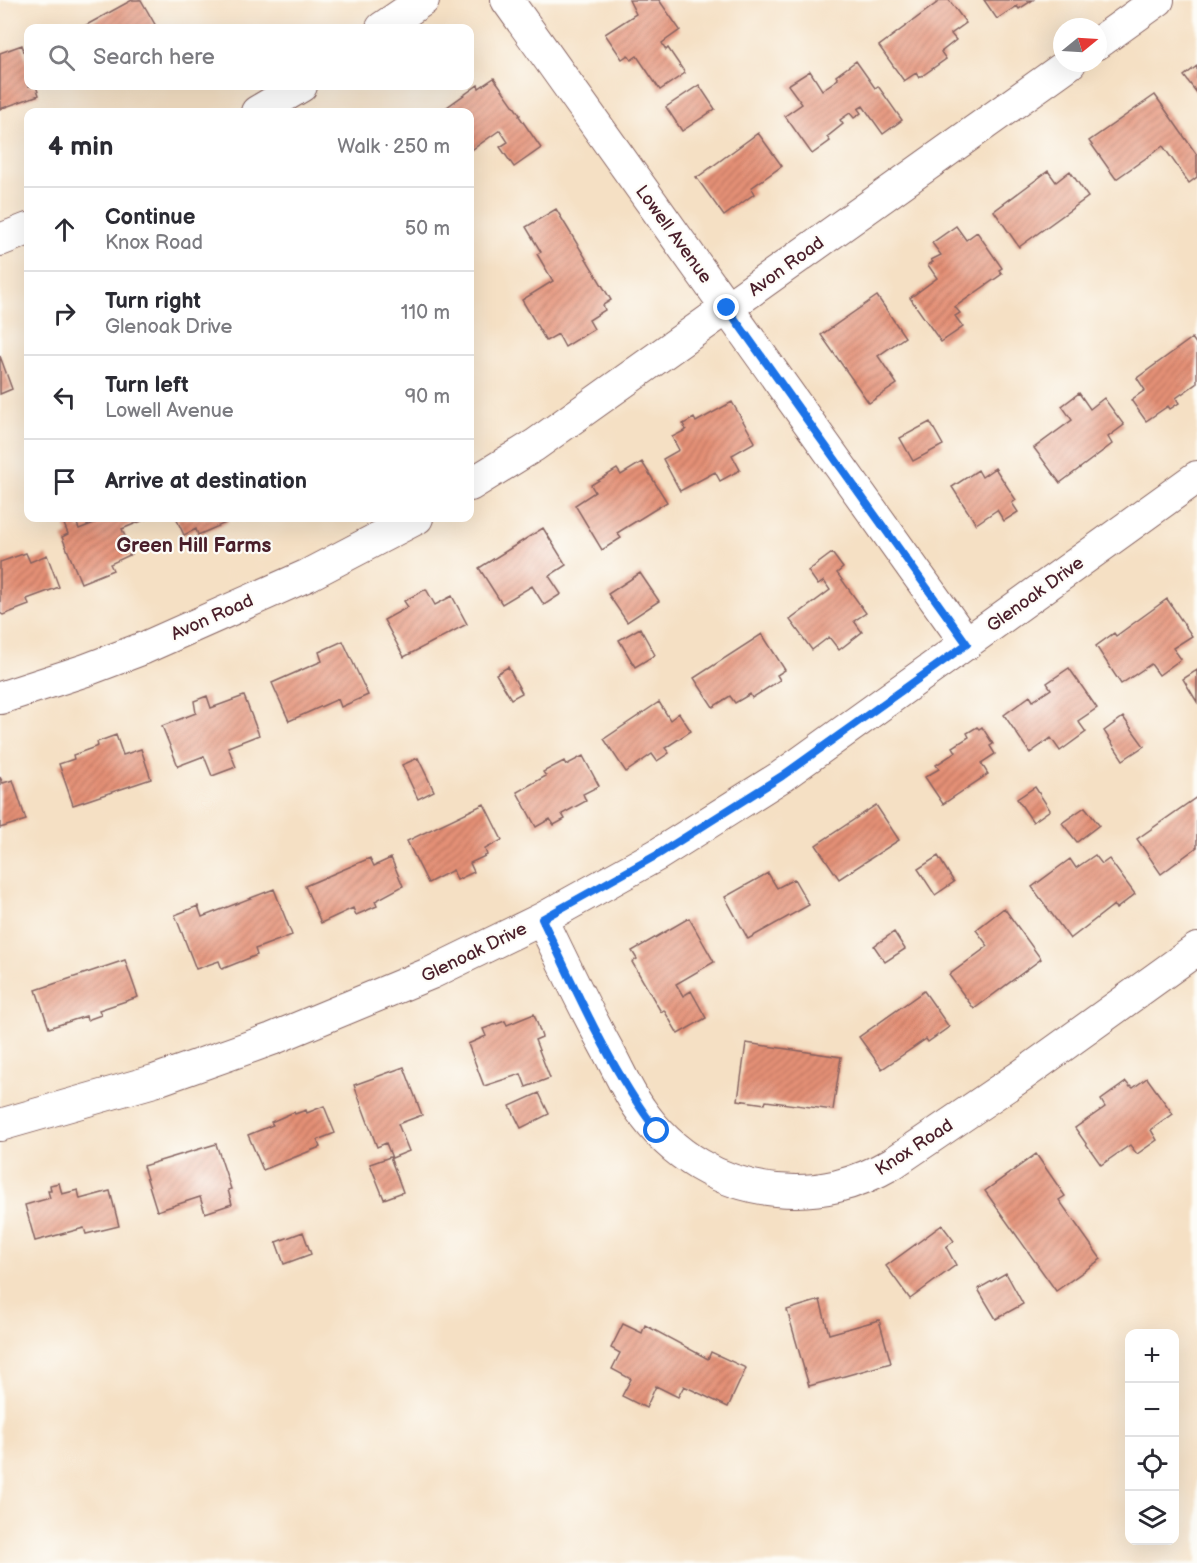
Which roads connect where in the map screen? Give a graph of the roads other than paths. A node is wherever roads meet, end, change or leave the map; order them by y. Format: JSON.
{"nodes":[{"id":1,"x":423,"y":0,"type":"edge"},
{"id":2,"x":507,"y":0,"type":"edge"},
{"id":3,"x":1158,"y":0,"type":"edge"},
{"id":4,"x":388,"y":24,"type":"edge"},
{"id":5,"x":1107,"y":37,"type":"edge"},
{"id":6,"x":1057,"y":72,"type":"edge"},
{"id":7,"x":294,"y":90,"type":"edge"},
{"id":8,"x":264,"y":108,"type":"edge"},
{"id":9,"x":24,"y":231,"type":"edge"},
{"id":10,"x":0,"y":240,"type":"edge"},
{"id":11,"x":727,"y":308,"type":"junction"},
{"id":12,"x":1197,"y":477,"type":"edge"},
{"id":13,"x":474,"y":483,"type":"edge"},
{"id":14,"x":409,"y":522,"type":"edge"},
{"id":15,"x":967,"y":644,"type":"junction"},
{"id":16,"x":0,"y":698,"type":"edge"},
{"id":17,"x":542,"y":919,"type":"junction"},
{"id":18,"x":1197,"y":949,"type":"edge"},
{"id":19,"x":0,"y":1125,"type":"edge"}],
"edges":[{"from":1,"to":4,"type":"street"},
{"from":2,"to":11,"type":"street","name":"Lowell Avenue"},
{"from":3,"to":5,"type":"street"},
{"from":6,"to":11,"type":"street","name":"Avon Road"},
{"from":7,"to":8,"type":"street"},
{"from":9,"to":10,"type":"street"},
{"from":11,"to":13,"type":"street","name":"Avon Road"},
{"from":11,"to":15,"type":"street","name":"Lowell Avenue"},
{"from":12,"to":15,"type":"street","name":"Glenoak Drive"},
{"from":14,"to":16,"type":"street","name":"Avon Road"},
{"from":15,"to":17,"type":"street","name":"Glenoak Drive"},
{"from":17,"to":18,"type":"street","name":"Knox Road"},
{"from":17,"to":19,"type":"street","name":"Glenoak Drive"}]}
